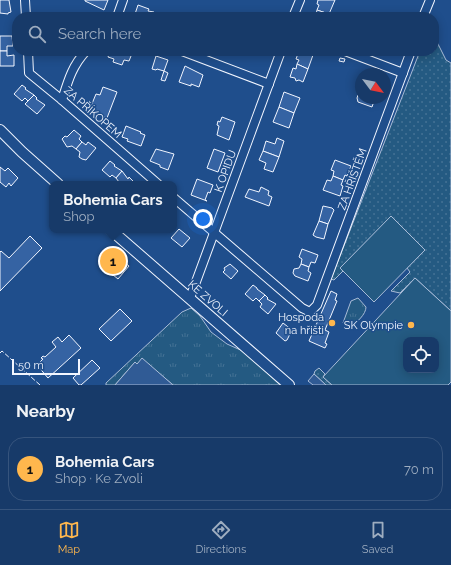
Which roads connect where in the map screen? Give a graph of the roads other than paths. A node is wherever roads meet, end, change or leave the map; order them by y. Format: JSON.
{"nodes":[{"id":1,"x":24,"y":0,"type":"edge"},
{"id":2,"x":123,"y":0,"type":"edge"},
{"id":3,"x":300,"y":0,"type":"edge"},
{"id":4,"x":430,"y":0,"type":"edge"},
{"id":5,"x":25,"y":12,"type":"edge"},
{"id":6,"x":119,"y":12,"type":"edge"},
{"id":7,"x":296,"y":12,"type":"edge"},
{"id":8,"x":426,"y":12,"type":"edge"},
{"id":9,"x":28,"y":56,"type":"edge"},
{"id":10,"x":82,"y":56,"type":"edge"},
{"id":11,"x":195,"y":56,"type":"edge"},
{"id":12,"x":279,"y":56,"type":"edge"},
{"id":13,"x":358,"y":56,"type":"edge"},
{"id":14,"x":409,"y":56,"type":"edge"},
{"id":15,"x":404,"y":73,"type":"junction"},
{"id":16,"x":269,"y":84,"type":"junction"},
{"id":17,"x":62,"y":100,"type":"junction"},
{"id":18,"x":0,"y":130,"type":"edge"},
{"id":19,"x":55,"y":181,"type":"edge"},
{"id":20,"x":155,"y":181,"type":"edge"},
{"id":21,"x":177,"y":201,"type":"edge"},
{"id":22,"x":115,"y":233,"type":"edge"},
{"id":23,"x":214,"y":233,"type":"junction"},
{"id":24,"x":190,"y":298,"type":"junction"},
{"id":25,"x":289,"y":385,"type":"edge"}],
"edges":[{"from":1,"to":5,"type":"street"},
{"from":2,"to":6,"type":"street"},
{"from":3,"to":7,"type":"street"},
{"from":4,"to":8,"type":"street"},
{"from":9,"to":17,"type":"street","name":"ZA PŘÍKOPEM"},
{"from":10,"to":17,"type":"street"},
{"from":11,"to":16,"type":"street"},
{"from":12,"to":16,"type":"street","name":"K OPIDU"},
{"from":13,"to":15,"type":"street"},
{"from":14,"to":15,"type":"street","name":"ZA HŘIŠTĚM"},
{"from":15,"to":23,"type":"street","name":"ZA HŘIŠTĚM"},
{"from":16,"to":23,"type":"street","name":"K OPIDU"},
{"from":17,"to":20,"type":"street","name":"ZA PŘÍKOPEM"},
{"from":18,"to":19,"type":"street"},
{"from":21,"to":23,"type":"street"},
{"from":22,"to":24,"type":"street","name":"KE ZVOLI"},
{"from":23,"to":24,"type":"street","name":"K OPIDU"},
{"from":24,"to":25,"type":"street","name":"KE ZVOLI"}]}
